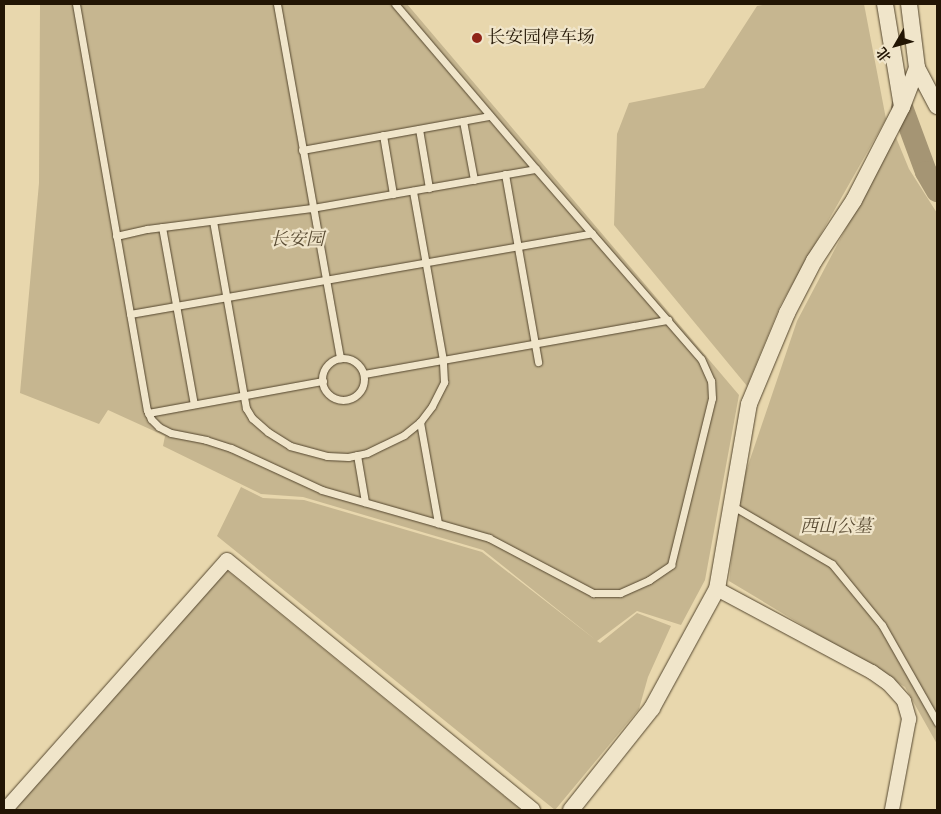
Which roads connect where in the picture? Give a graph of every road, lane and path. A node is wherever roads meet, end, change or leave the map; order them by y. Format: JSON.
{"nodes":[{"id":1,"x":76,"y":4,"type":"edge"},
{"id":2,"x":277,"y":4,"type":"edge"},
{"id":3,"x":394,"y":4,"type":"edge"},
{"id":4,"x":885,"y":4,"type":"edge"},
{"id":5,"x":909,"y":4,"type":"edge"},
{"id":6,"x":917,"y":68,"type":"junction"},
{"id":7,"x":937,"y":106,"type":"edge"},
{"id":8,"x":902,"y":108,"type":"junction"},
{"id":9,"x":490,"y":116,"type":"junction"},
{"id":10,"x":463,"y":120,"type":"junction"},
{"id":11,"x":419,"y":128,"type":"junction"},
{"id":12,"x":383,"y":135,"type":"junction"},
{"id":13,"x":302,"y":150,"type":"junction"},
{"id":14,"x":536,"y":169,"type":"junction"},
{"id":15,"x":505,"y":174,"type":"junction"},
{"id":16,"x":474,"y":180,"type":"junction"},
{"id":17,"x":430,"y":188,"type":"junction"},
{"id":18,"x":413,"y":191,"type":"junction"},
{"id":19,"x":393,"y":194,"type":"junction"},
{"id":20,"x":312,"y":208,"type":"junction"},
{"id":21,"x":213,"y":220,"type":"junction"},
{"id":22,"x":162,"y":227,"type":"junction"},
{"id":23,"x":592,"y":233,"type":"junction"},
{"id":24,"x":116,"y":236,"type":"junction"},
{"id":25,"x":518,"y":246,"type":"junction"},
{"id":26,"x":426,"y":262,"type":"junction"},
{"id":27,"x":326,"y":280,"type":"junction"},
{"id":28,"x":226,"y":297,"type":"junction"},
{"id":29,"x":176,"y":306,"type":"junction"},
{"id":30,"x":130,"y":314,"type":"junction"},
{"id":31,"x":668,"y":320,"type":"junction"},
{"id":32,"x":535,"y":344,"type":"junction"},
{"id":33,"x":340,"y":358,"type":"junction"},
{"id":34,"x":443,"y":360,"type":"junction"},
{"id":35,"x":538,"y":362,"type":"dead end"},
{"id":36,"x":364,"y":374,"type":"junction"},
{"id":37,"x":322,"y":381,"type":"junction"},
{"id":38,"x":244,"y":395,"type":"junction"},
{"id":39,"x":194,"y":404,"type":"junction"},
{"id":40,"x":148,"y":413,"type":"junction"},
{"id":41,"x":420,"y":422,"type":"junction"},
{"id":42,"x":357,"y":455,"type":"junction"},
{"id":43,"x":365,"y":502,"type":"junction"},
{"id":44,"x":732,"y":505,"type":"junction"},
{"id":45,"x":438,"y":523,"type":"junction"},
{"id":46,"x":717,"y":589,"type":"junction"},
{"id":47,"x":937,"y":722,"type":"edge"},
{"id":48,"x":5,"y":810,"type":"edge"},
{"id":49,"x":533,"y":810,"type":"edge"},
{"id":50,"x":571,"y":810,"type":"edge"},
{"id":51,"x":892,"y":810,"type":"edge"}],
"edges":[{"from":1,"to":24,"type":"lane"},
{"from":2,"to":13,"type":"lane"},
{"from":3,"to":9,"type":"lane"},
{"from":4,"to":8,"type":"street"},
{"from":5,"to":6,"type":"street"},
{"from":6,"to":7,"type":"street"},
{"from":6,"to":8,"type":"street"},
{"from":8,"to":44,"type":"street"},
{"from":9,"to":10,"type":"lane"},
{"from":9,"to":14,"type":"lane"},
{"from":10,"to":11,"type":"lane"},
{"from":10,"to":16,"type":"lane"},
{"from":11,"to":12,"type":"lane"},
{"from":11,"to":17,"type":"lane"},
{"from":12,"to":13,"type":"lane"},
{"from":12,"to":19,"type":"lane"},
{"from":13,"to":20,"type":"lane"},
{"from":14,"to":15,"type":"lane"},
{"from":14,"to":23,"type":"lane"},
{"from":15,"to":16,"type":"lane"},
{"from":15,"to":25,"type":"lane"},
{"from":16,"to":17,"type":"lane"},
{"from":17,"to":18,"type":"lane"},
{"from":18,"to":19,"type":"lane"},
{"from":18,"to":26,"type":"lane"},
{"from":19,"to":20,"type":"lane"},
{"from":20,"to":21,"type":"lane"},
{"from":20,"to":27,"type":"lane"},
{"from":21,"to":22,"type":"lane"},
{"from":21,"to":28,"type":"lane"},
{"from":22,"to":24,"type":"lane"},
{"from":22,"to":29,"type":"lane"},
{"from":23,"to":25,"type":"lane"},
{"from":23,"to":31,"type":"lane"},
{"from":24,"to":30,"type":"lane"},
{"from":25,"to":26,"type":"lane"},
{"from":25,"to":32,"type":"lane"},
{"from":26,"to":27,"type":"lane"},
{"from":26,"to":34,"type":"lane"},
{"from":27,"to":28,"type":"lane"},
{"from":27,"to":33,"type":"lane"},
{"from":28,"to":29,"type":"lane"},
{"from":28,"to":38,"type":"lane"},
{"from":29,"to":30,"type":"lane"},
{"from":29,"to":39,"type":"lane"},
{"from":30,"to":40,"type":"lane"},
{"from":31,"to":32,"type":"lane"},
{"from":31,"to":45,"type":"lane"},
{"from":32,"to":34,"type":"lane"},
{"from":32,"to":35,"type":"lane"},
{"from":33,"to":36,"type":"lane"},
{"from":33,"to":37,"type":"lane"},
{"from":34,"to":36,"type":"lane"},
{"from":34,"to":41,"type":"lane"},
{"from":36,"to":37,"type":"lane"},
{"from":37,"to":38,"type":"lane"},
{"from":38,"to":39,"type":"lane"},
{"from":38,"to":42,"type":"lane"},
{"from":39,"to":40,"type":"lane"},
{"from":40,"to":43,"type":"lane"},
{"from":41,"to":42,"type":"lane"},
{"from":41,"to":45,"type":"lane"},
{"from":42,"to":43,"type":"lane"},
{"from":43,"to":45,"type":"lane"},
{"from":44,"to":46,"type":"street"},
{"from":44,"to":47,"type":"lane"},
{"from":46,"to":50,"type":"street"},
{"from":46,"to":51,"type":"street"},
{"from":48,"to":49,"type":"street"}]}
